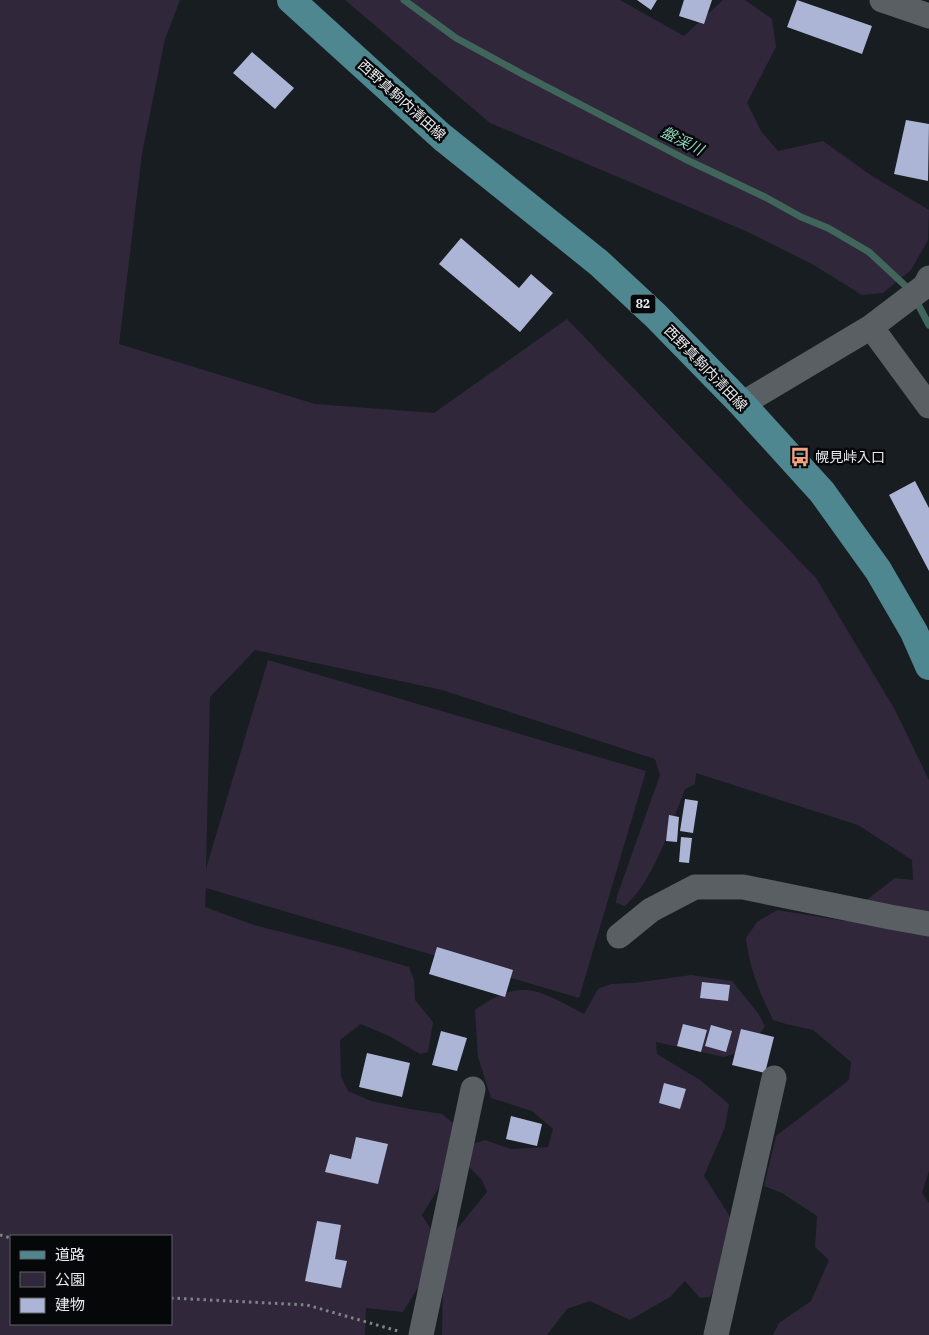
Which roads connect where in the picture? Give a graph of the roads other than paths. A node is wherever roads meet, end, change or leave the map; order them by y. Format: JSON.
{"nodes":[{"id":1,"x":291,"y":0,"type":"edge"},
{"id":2,"x":882,"y":0,"type":"edge"},
{"id":3,"x":929,"y":16,"type":"edge"},
{"id":4,"x":927,"y":282,"type":"edge"},
{"id":5,"x":874,"y":326,"type":"junction"},
{"id":6,"x":742,"y":404,"type":"junction"},
{"id":7,"x":929,"y":406,"type":"edge"},
{"id":8,"x":929,"y":666,"type":"edge"},
{"id":9,"x":929,"y":924,"type":"edge"},
{"id":10,"x":619,"y":936,"type":"dead end"},
{"id":11,"x":774,"y":1078,"type":"dead end"},
{"id":12,"x":472,"y":1089,"type":"dead end"},
{"id":13,"x":411,"y":1334,"type":"edge"},
{"id":14,"x":716,"y":1335,"type":"edge"}],
"edges":[{"from":1,"to":6,"type":"main road","name":"西野真駒内清田線","number":"82"},
{"from":2,"to":3,"type":"street"},
{"from":4,"to":5,"type":"street"},
{"from":5,"to":6,"type":"street"},
{"from":5,"to":7,"type":"street"},
{"from":6,"to":8,"type":"main road","name":"西野真駒内清田線","number":"82"},
{"from":9,"to":10,"type":"street"},
{"from":11,"to":14,"type":"street"},
{"from":12,"to":13,"type":"street"}]}
